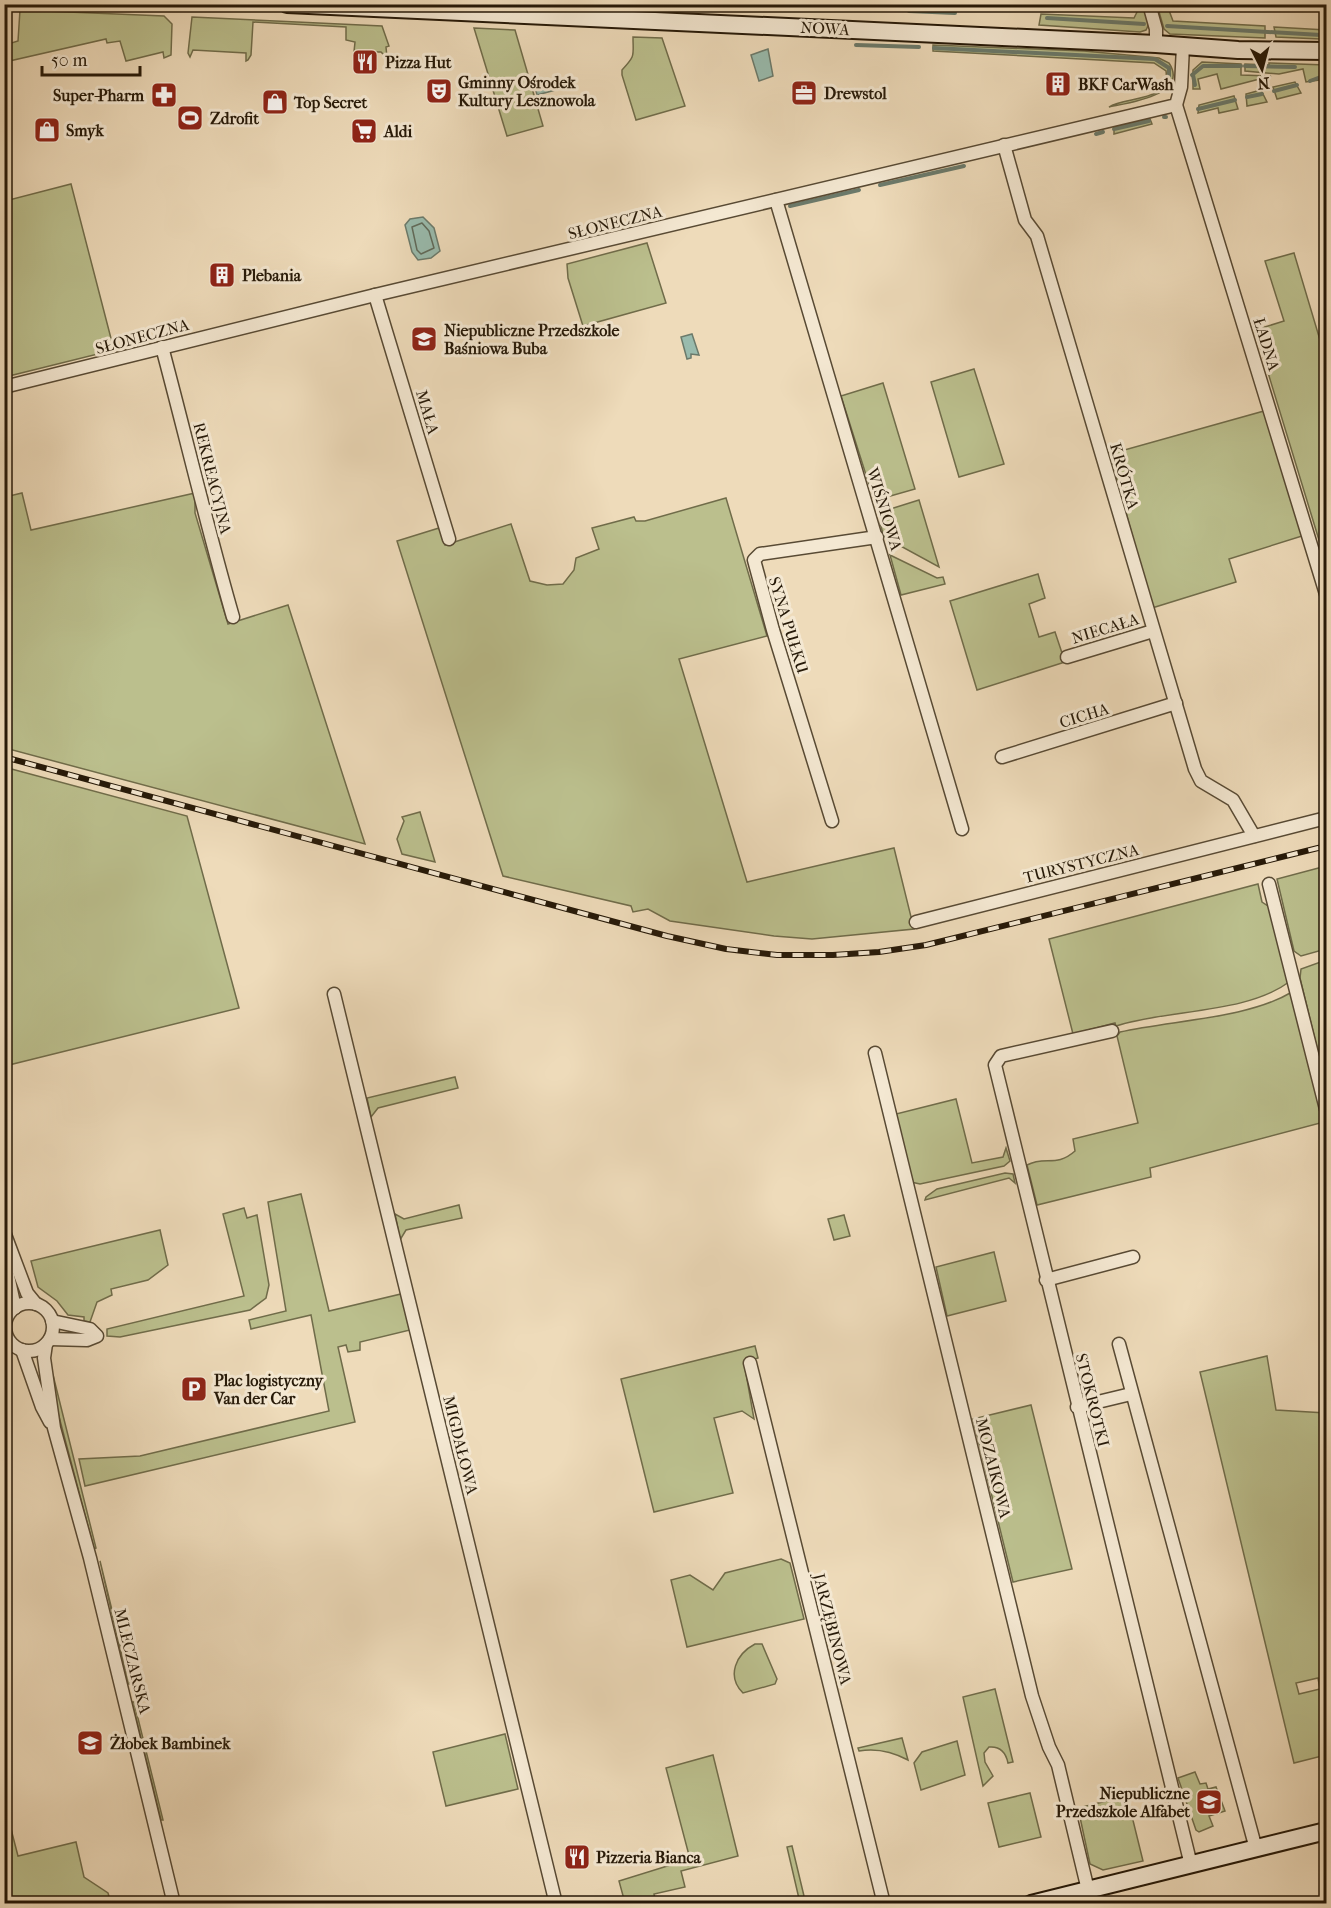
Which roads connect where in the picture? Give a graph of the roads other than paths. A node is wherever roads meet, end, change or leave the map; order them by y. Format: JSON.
{"nodes":[{"id":1,"x":287,"y":4,"type":"edge"},
{"id":2,"x":1149,"y":4,"type":"edge"},
{"id":3,"x":620,"y":12,"type":"edge"},
{"id":4,"x":1156,"y":44,"type":"junction"},
{"id":5,"x":1183,"y":46,"type":"junction"},
{"id":6,"x":1326,"y":51,"type":"edge"},
{"id":7,"x":1176,"y":105,"type":"junction"},
{"id":8,"x":1004,"y":145,"type":"junction"},
{"id":9,"x":776,"y":200,"type":"junction"},
{"id":10,"x":375,"y":295,"type":"junction"},
{"id":11,"x":162,"y":347,"type":"junction"},
{"id":12,"x":4,"y":387,"type":"edge"},
{"id":13,"x":877,"y":537,"type":"junction"},
{"id":14,"x":450,"y":538,"type":"dead end"},
{"id":15,"x":1326,"y":594,"type":"edge"},
{"id":16,"x":233,"y":617,"type":"dead end"},
{"id":17,"x":1153,"y":631,"type":"junction"},
{"id":18,"x":1067,"y":657,"type":"dead end"},
{"id":19,"x":1176,"y":703,"type":"junction"},
{"id":20,"x":1002,"y":757,"type":"dead end"},
{"id":21,"x":1326,"y":818,"type":"edge"},
{"id":22,"x":832,"y":821,"type":"dead end"},
{"id":23,"x":962,"y":829,"type":"dead end"},
{"id":24,"x":1254,"y":836,"type":"junction"},
{"id":25,"x":1269,"y":884,"type":"dead end"},
{"id":26,"x":916,"y":922,"type":"dead end"},
{"id":27,"x":334,"y":994,"type":"dead end"},
{"id":28,"x":1112,"y":1031,"type":"dead end"},
{"id":29,"x":875,"y":1053,"type":"dead end"},
{"id":30,"x":1326,"y":1109,"type":"edge"},
{"id":31,"x":4,"y":1232,"type":"edge"},
{"id":32,"x":4,"y":1257,"type":"edge"},
{"id":33,"x":1133,"y":1257,"type":"dead end"},
{"id":34,"x":1046,"y":1280,"type":"junction"},
{"id":35,"x":36,"y":1304,"type":"junction"},
{"id":36,"x":9,"y":1314,"type":"edge"},
{"id":37,"x":52,"y":1322,"type":"junction"},
{"id":38,"x":6,"y":1341,"type":"edge"},
{"id":39,"x":48,"y":1342,"type":"junction"},
{"id":40,"x":1119,"y":1344,"type":"dead end"},
{"id":41,"x":22,"y":1350,"type":"junction"},
{"id":42,"x":750,"y":1363,"type":"dead end"},
{"id":43,"x":31,"y":1375,"type":"junction"},
{"id":44,"x":1131,"y":1394,"type":"junction"},
{"id":45,"x":1077,"y":1407,"type":"junction"},
{"id":46,"x":54,"y":1428,"type":"junction"},
{"id":47,"x":1326,"y":1831,"type":"edge"},
{"id":48,"x":1256,"y":1849,"type":"junction"},
{"id":49,"x":1191,"y":1865,"type":"junction"},
{"id":50,"x":1088,"y":1890,"type":"junction"},
{"id":51,"x":174,"y":1904,"type":"edge"},
{"id":52,"x":556,"y":1904,"type":"edge"},
{"id":53,"x":884,"y":1904,"type":"edge"},
{"id":54,"x":1031,"y":1904,"type":"edge"}],
"edges":[{"from":1,"to":3,"type":"main road","name":"NOWA"},
{"from":2,"to":4,"type":"street"},
{"from":3,"to":4,"type":"main road","name":"NOWA"},
{"from":4,"to":5,"type":"main road","name":"NOWA"},
{"from":5,"to":6,"type":"main road","name":"NOWA"},
{"from":5,"to":7,"type":"street"},
{"from":7,"to":8,"type":"street","name":"SŁONECZNA"},
{"from":7,"to":15,"type":"street","name":"ŁADNA"},
{"from":8,"to":9,"type":"street","name":"SŁONECZNA"},
{"from":8,"to":17,"type":"street","name":"KRÓTKA"},
{"from":9,"to":10,"type":"street","name":"SŁONECZNA"},
{"from":9,"to":13,"type":"street","name":"WIŚNIOWA"},
{"from":10,"to":11,"type":"street","name":"SŁONECZNA"},
{"from":10,"to":14,"type":"street","name":"MAŁA"},
{"from":11,"to":12,"type":"street","name":"SŁONECZNA"},
{"from":11,"to":16,"type":"street","name":"REKREACYJNA"},
{"from":13,"to":22,"type":"street","name":"SYNA PUŁKU"},
{"from":13,"to":23,"type":"street","name":"WIŚNIOWA"},
{"from":17,"to":18,"type":"street","name":"NIECAŁA"},
{"from":17,"to":19,"type":"street","name":"KRÓTKA"},
{"from":19,"to":20,"type":"street","name":"CICHA"},
{"from":19,"to":24,"type":"street","name":"KRÓTKA"},
{"from":21,"to":24,"type":"street","name":"TURYSTYCZNA"},
{"from":24,"to":26,"type":"street","name":"TURYSTYCZNA"},
{"from":25,"to":30,"type":"street"},
{"from":27,"to":52,"type":"street","name":"MIGDAŁOWA"},
{"from":28,"to":34,"type":"street","name":"STOKROTKI"},
{"from":29,"to":50,"type":"street","name":"MOZAIKOWA"},
{"from":31,"to":35,"type":"street"},
{"from":32,"to":36,"type":"street"},
{"from":33,"to":34,"type":"street"},
{"from":34,"to":45,"type":"street","name":"STOKROTKI"},
{"from":35,"to":36,"type":"street"},
{"from":35,"to":37,"type":"street"},
{"from":36,"to":38,"type":"street"},
{"from":37,"to":39,"type":"street"},
{"from":37,"to":39,"type":"street"},
{"from":38,"to":41,"type":"street"},
{"from":38,"to":43,"type":"street"},
{"from":39,"to":41,"type":"street"},
{"from":39,"to":46,"type":"street","name":"MLECZARSKA"},
{"from":40,"to":44,"type":"street"},
{"from":41,"to":43,"type":"street","name":"MLECZARSKA"},
{"from":42,"to":53,"type":"street","name":"JARZĘBINOWA"},
{"from":43,"to":46,"type":"street","name":"MLECZARSKA"},
{"from":44,"to":45,"type":"street"},
{"from":44,"to":48,"type":"street"},
{"from":45,"to":49,"type":"street","name":"STOKROTKI"},
{"from":46,"to":51,"type":"street","name":"MLECZARSKA"},
{"from":47,"to":48,"type":"main road"},
{"from":48,"to":49,"type":"main road"},
{"from":49,"to":50,"type":"main road"},
{"from":50,"to":54,"type":"main road"}]}
